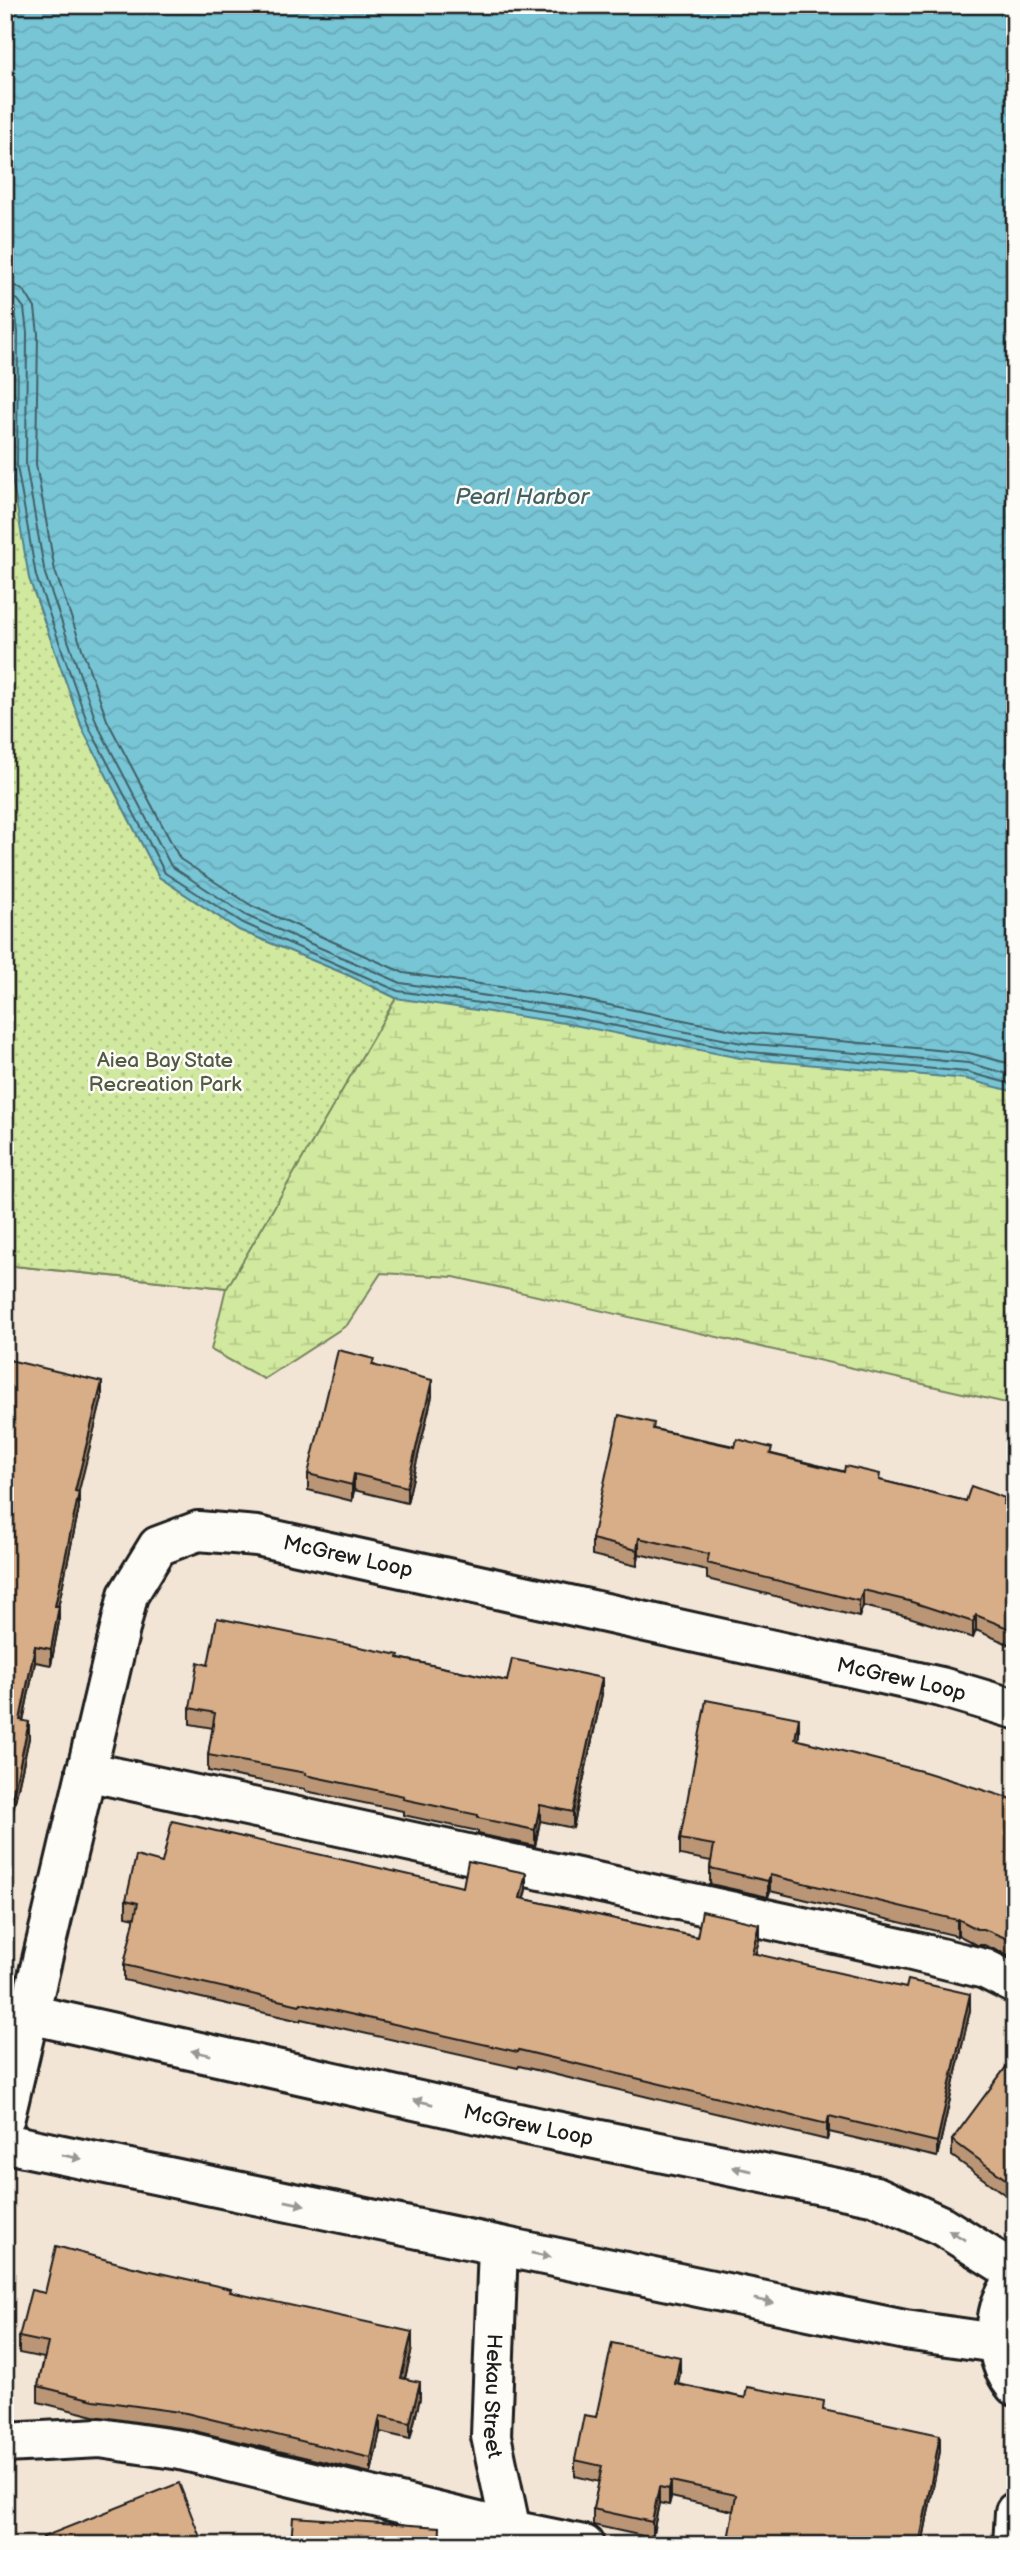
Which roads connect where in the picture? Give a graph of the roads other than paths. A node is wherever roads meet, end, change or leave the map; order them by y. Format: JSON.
{"nodes":[{"id":1,"x":1015,"y":1709,"type":"edge"},
{"id":2,"x":86,"y":1771,"type":"junction"},
{"id":3,"x":1015,"y":1984,"type":"edge"},
{"id":4,"x":17,"y":2010,"type":"edge"},
{"id":5,"x":5,"y":2117,"type":"edge"},
{"id":6,"x":5,"y":2143,"type":"edge"},
{"id":7,"x":498,"y":2246,"type":"junction"},
{"id":8,"x":1015,"y":2272,"type":"edge"},
{"id":9,"x":1015,"y":2278,"type":"edge"},
{"id":10,"x":996,"y":2343,"type":"junction"},
{"id":11,"x":1015,"y":2386,"type":"edge"},
{"id":12,"x":5,"y":2443,"type":"edge"},
{"id":13,"x":1015,"y":2512,"type":"edge"},
{"id":14,"x":512,"y":2537,"type":"edge"},
{"id":15,"x":583,"y":2545,"type":"edge"},
{"id":16,"x":1013,"y":2545,"type":"edge"}],
"edges":[{"from":1,"to":2,"type":"street","name":"McGrew Loop"},
{"from":2,"to":3,"type":"street"},
{"from":2,"to":4,"type":"street","name":"McGrew Loop"},
{"from":4,"to":5,"type":"street"},
{"from":8,"to":4,"type":"street","name":"McGrew Loop","one_way":true},
{"from":6,"to":7,"type":"street","one_way":true},
{"from":7,"to":10,"type":"street","one_way":true},
{"from":7,"to":14,"type":"street","name":"Hekau Street"},
{"from":9,"to":10,"type":"street"},
{"from":10,"to":11,"type":"street"},
{"from":12,"to":14,"type":"street"},
{"from":13,"to":16,"type":"street"},
{"from":14,"to":15,"type":"street"}]}
